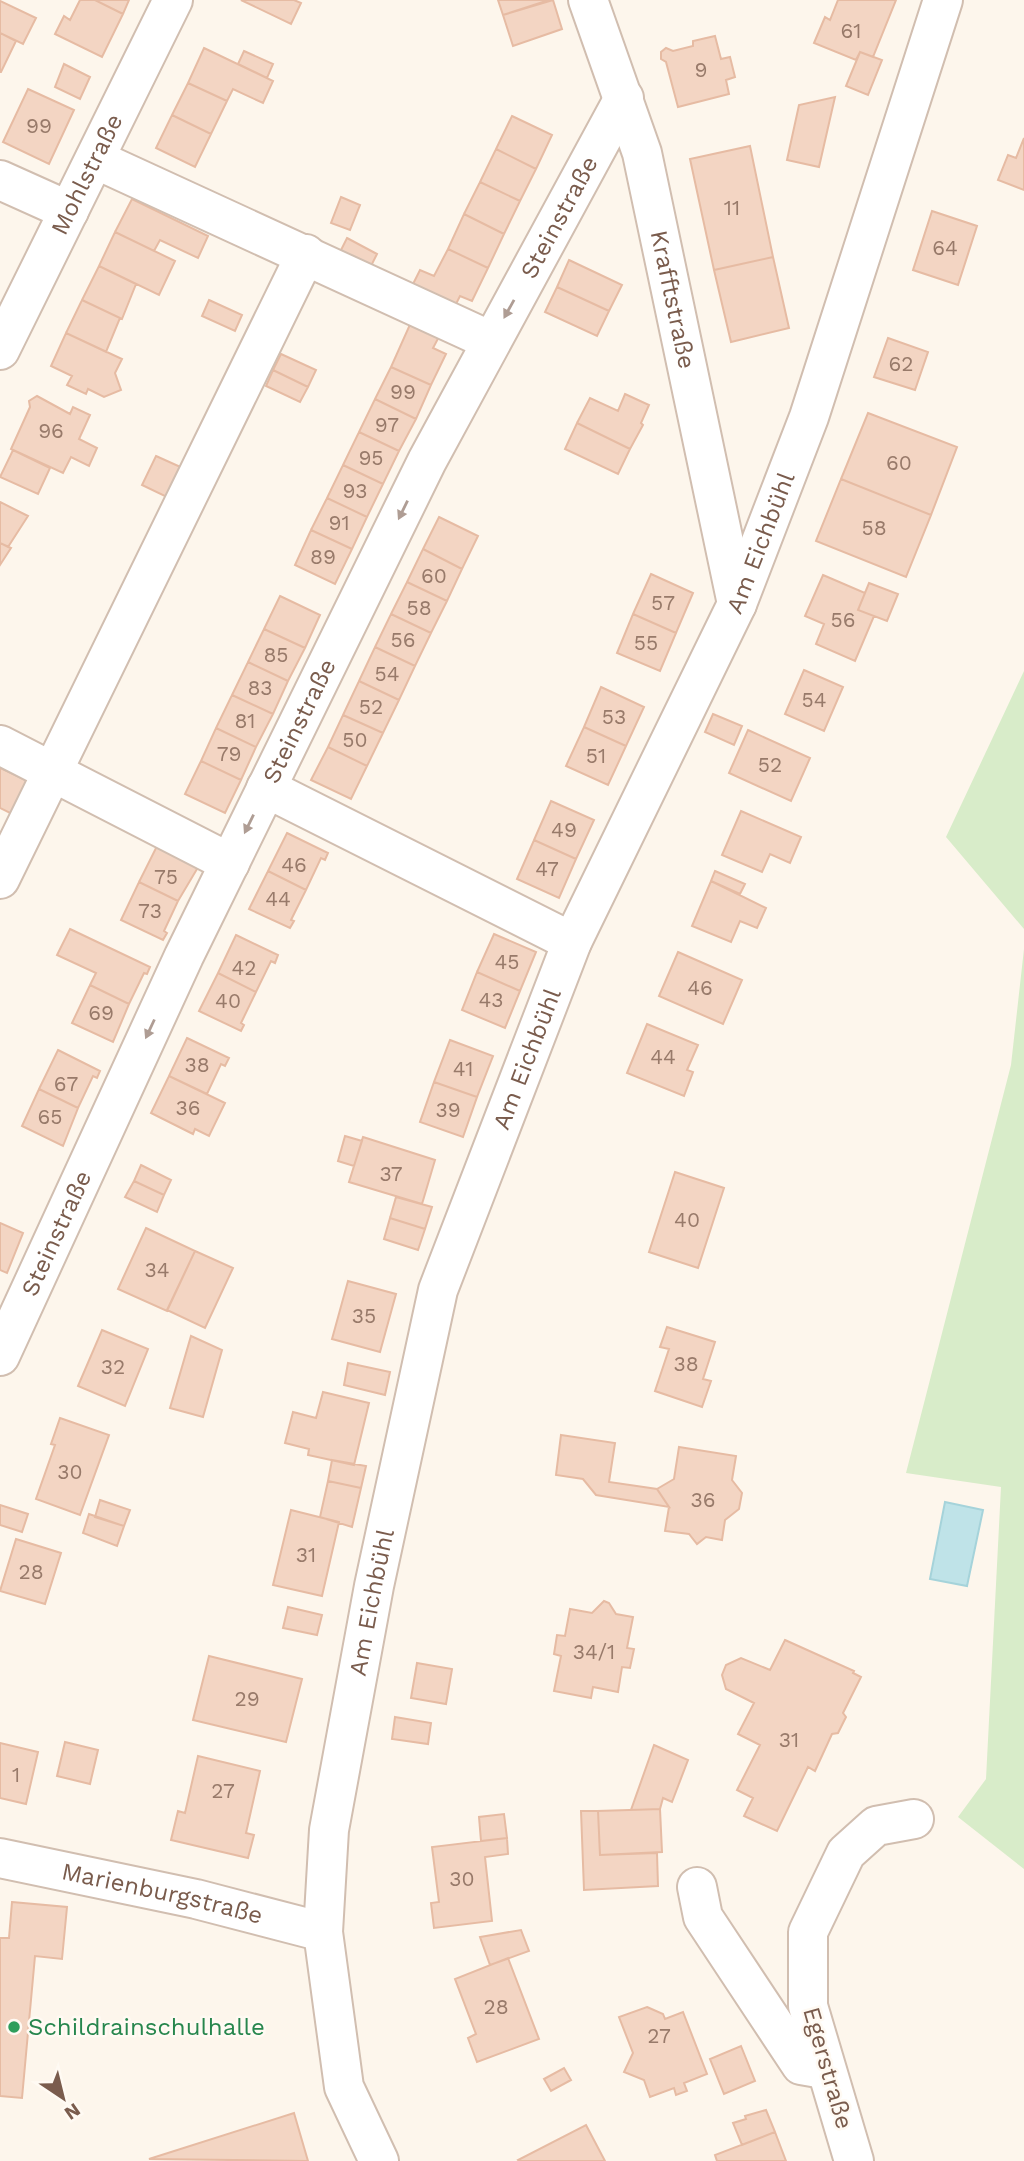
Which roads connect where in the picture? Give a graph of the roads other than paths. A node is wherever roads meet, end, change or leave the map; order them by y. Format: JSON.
{"nodes":[{"id":1,"x":173,"y":0,"type":"edge"},
{"id":2,"x":588,"y":0,"type":"edge"},
{"id":3,"x":943,"y":0,"type":"edge"},
{"id":4,"x":624,"y":98,"type":"junction"},
{"id":5,"x":95,"y":159,"type":"junction"},
{"id":6,"x":0,"y":180,"type":"edge"},
{"id":7,"x":69,"y":211,"type":"junction"},
{"id":8,"x":306,"y":254,"type":"junction"},
{"id":9,"x":491,"y":341,"type":"junction"},
{"id":10,"x":0,"y":350,"type":"edge"},
{"id":11,"x":737,"y":604,"type":"junction"},
{"id":12,"x":0,"y":745,"type":"edge"},
{"id":13,"x":52,"y":772,"type":"junction"},
{"id":14,"x":266,"y":788,"type":"junction"},
{"id":15,"x":230,"y":863,"type":"junction"},
{"id":16,"x":0,"y":879,"type":"edge"},
{"id":17,"x":572,"y":942,"type":"junction"},
{"id":18,"x":0,"y":1356,"type":"edge"},
{"id":19,"x":914,"y":1819,"type":"dead end"},
{"id":20,"x":0,"y":1858,"type":"edge"},
{"id":21,"x":697,"y":1887,"type":"dead end"},
{"id":22,"x":323,"y":1932,"type":"junction"},
{"id":23,"x":824,"y":2069,"type":"junction"},
{"id":24,"x":379,"y":2161,"type":"edge"},
{"id":25,"x":854,"y":2161,"type":"edge"}],
"edges":[{"from":1,"to":5,"type":"street","name":"Mohlstraße"},
{"from":2,"to":4,"type":"street","name":"Krafftstraße"},
{"from":3,"to":11,"type":"street","name":"Am Eichbühl"},
{"from":4,"to":9,"type":"street","name":"Steinstraße","one_way":true},
{"from":4,"to":11,"type":"street","name":"Krafftstraße"},
{"from":5,"to":7,"type":"street","name":"Mohlstraße"},
{"from":5,"to":8,"type":"street"},
{"from":6,"to":7,"type":"street"},
{"from":7,"to":10,"type":"street","name":"Mohlstraße"},
{"from":8,"to":9,"type":"street"},
{"from":8,"to":13,"type":"street"},
{"from":9,"to":14,"type":"street","name":"Steinstraße","one_way":true},
{"from":11,"to":17,"type":"street","name":"Am Eichbühl"},
{"from":12,"to":13,"type":"street"},
{"from":13,"to":15,"type":"street"},
{"from":13,"to":16,"type":"street"},
{"from":14,"to":15,"type":"street","name":"Steinstraße","one_way":true},
{"from":14,"to":17,"type":"street"},
{"from":15,"to":18,"type":"street","name":"Steinstraße","one_way":true},
{"from":17,"to":22,"type":"street","name":"Am Eichbühl"},
{"from":19,"to":23,"type":"street","name":"Egerstraße"},
{"from":20,"to":22,"type":"street","name":"Marienburgstraße"},
{"from":21,"to":23,"type":"street"},
{"from":22,"to":24,"type":"street","name":"Am Eichbühl"},
{"from":23,"to":25,"type":"street","name":"Egerstraße"}]}
